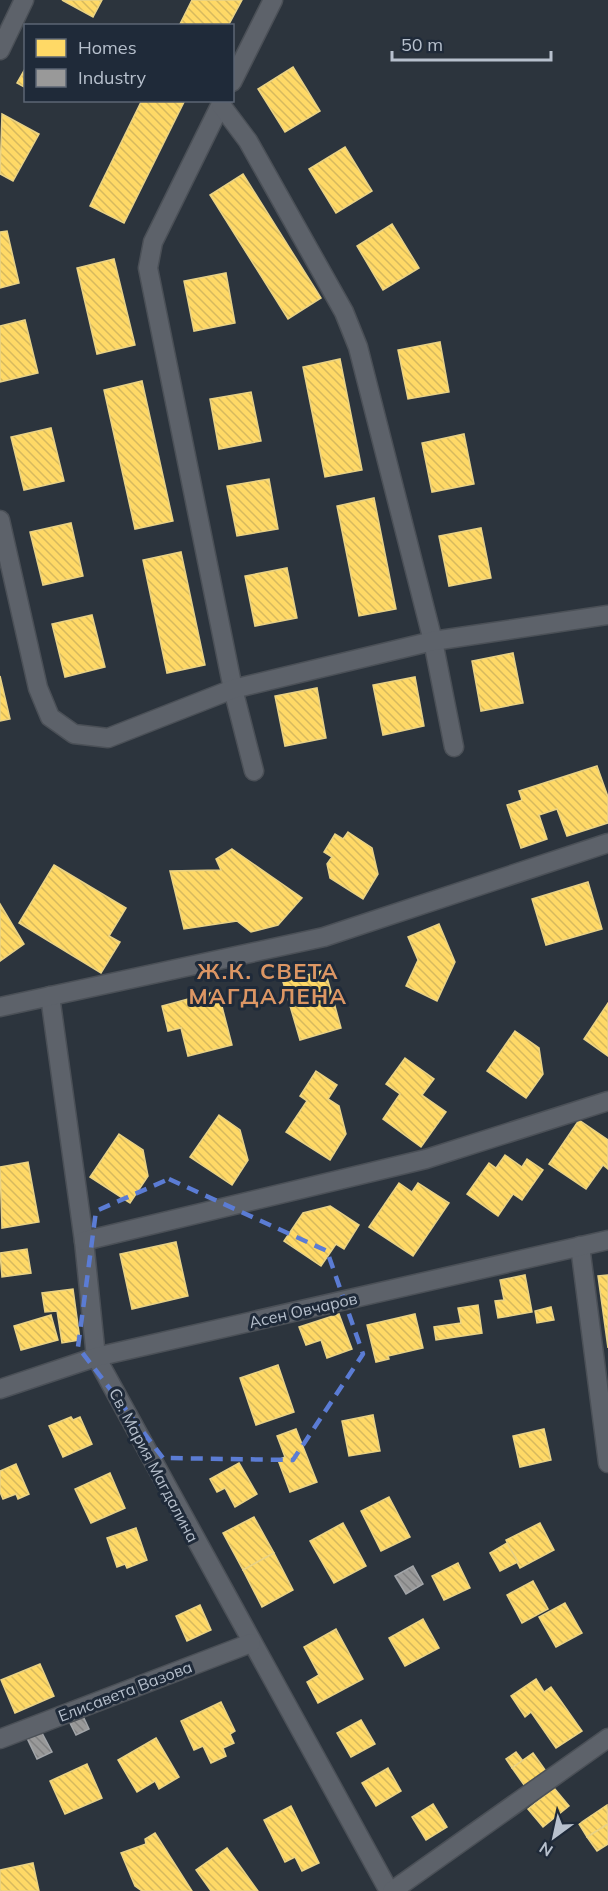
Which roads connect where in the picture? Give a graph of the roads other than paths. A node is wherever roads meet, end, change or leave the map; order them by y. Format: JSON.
{"nodes":[{"id":1,"x":24,"y":0,"type":"edge"},
{"id":2,"x":273,"y":0,"type":"edge"},
{"id":3,"x":0,"y":50,"type":"edge"},
{"id":4,"x":234,"y":78,"type":"edge"},
{"id":5,"x":222,"y":103,"type":"edge"},
{"id":6,"x":0,"y":520,"type":"edge"},
{"id":7,"x":608,"y":615,"type":"edge"},
{"id":8,"x":433,"y":641,"type":"junction"},
{"id":9,"x":233,"y":689,"type":"junction"},
{"id":10,"x":454,"y":747,"type":"dead end"},
{"id":11,"x":254,"y":771,"type":"dead end"},
{"id":12,"x":608,"y":843,"type":"edge"},
{"id":13,"x":50,"y":996,"type":"junction"},
{"id":14,"x":0,"y":1007,"type":"edge"},
{"id":15,"x":608,"y":1101,"type":"edge"},
{"id":16,"x":608,"y":1239,"type":"edge"},
{"id":17,"x":84,"y":1241,"type":"junction"},
{"id":18,"x":580,"y":1246,"type":"junction"},
{"id":19,"x":96,"y":1357,"type":"junction"},
{"id":20,"x":0,"y":1389,"type":"edge"},
{"id":21,"x":608,"y":1463,"type":"edge"},
{"id":22,"x":250,"y":1643,"type":"junction"},
{"id":23,"x":608,"y":1738,"type":"edge"},
{"id":24,"x":0,"y":1739,"type":"edge"},
{"id":25,"x":390,"y":1891,"type":"edge"}],
"edges":[{"from":1,"to":3,"type":"street"},
{"from":2,"to":4,"type":"street"},
{"from":5,"to":8,"type":"street"},
{"from":5,"to":9,"type":"street"},
{"from":6,"to":9,"type":"street"},
{"from":7,"to":8,"type":"street"},
{"from":8,"to":9,"type":"street"},
{"from":8,"to":10,"type":"street"},
{"from":9,"to":11,"type":"street"},
{"from":12,"to":13,"type":"street"},
{"from":13,"to":14,"type":"street"},
{"from":13,"to":17,"type":"street","name":"Св. Мария Магдалина"},
{"from":15,"to":17,"type":"street"},
{"from":16,"to":18,"type":"street","name":"Асен Овчаров"},
{"from":17,"to":19,"type":"street","name":"Св. Мария Магдалина"},
{"from":18,"to":19,"type":"street","name":"Асен Овчаров"},
{"from":18,"to":21,"type":"street"},
{"from":19,"to":20,"type":"street","name":"Асен Овчаров"},
{"from":19,"to":22,"type":"street","name":"Св. Мария Магдалина"},
{"from":22,"to":24,"type":"street","name":"Елисавета Вазова"},
{"from":22,"to":25,"type":"street","name":"Св. Мария Магдалина"},
{"from":23,"to":25,"type":"street"}]}
